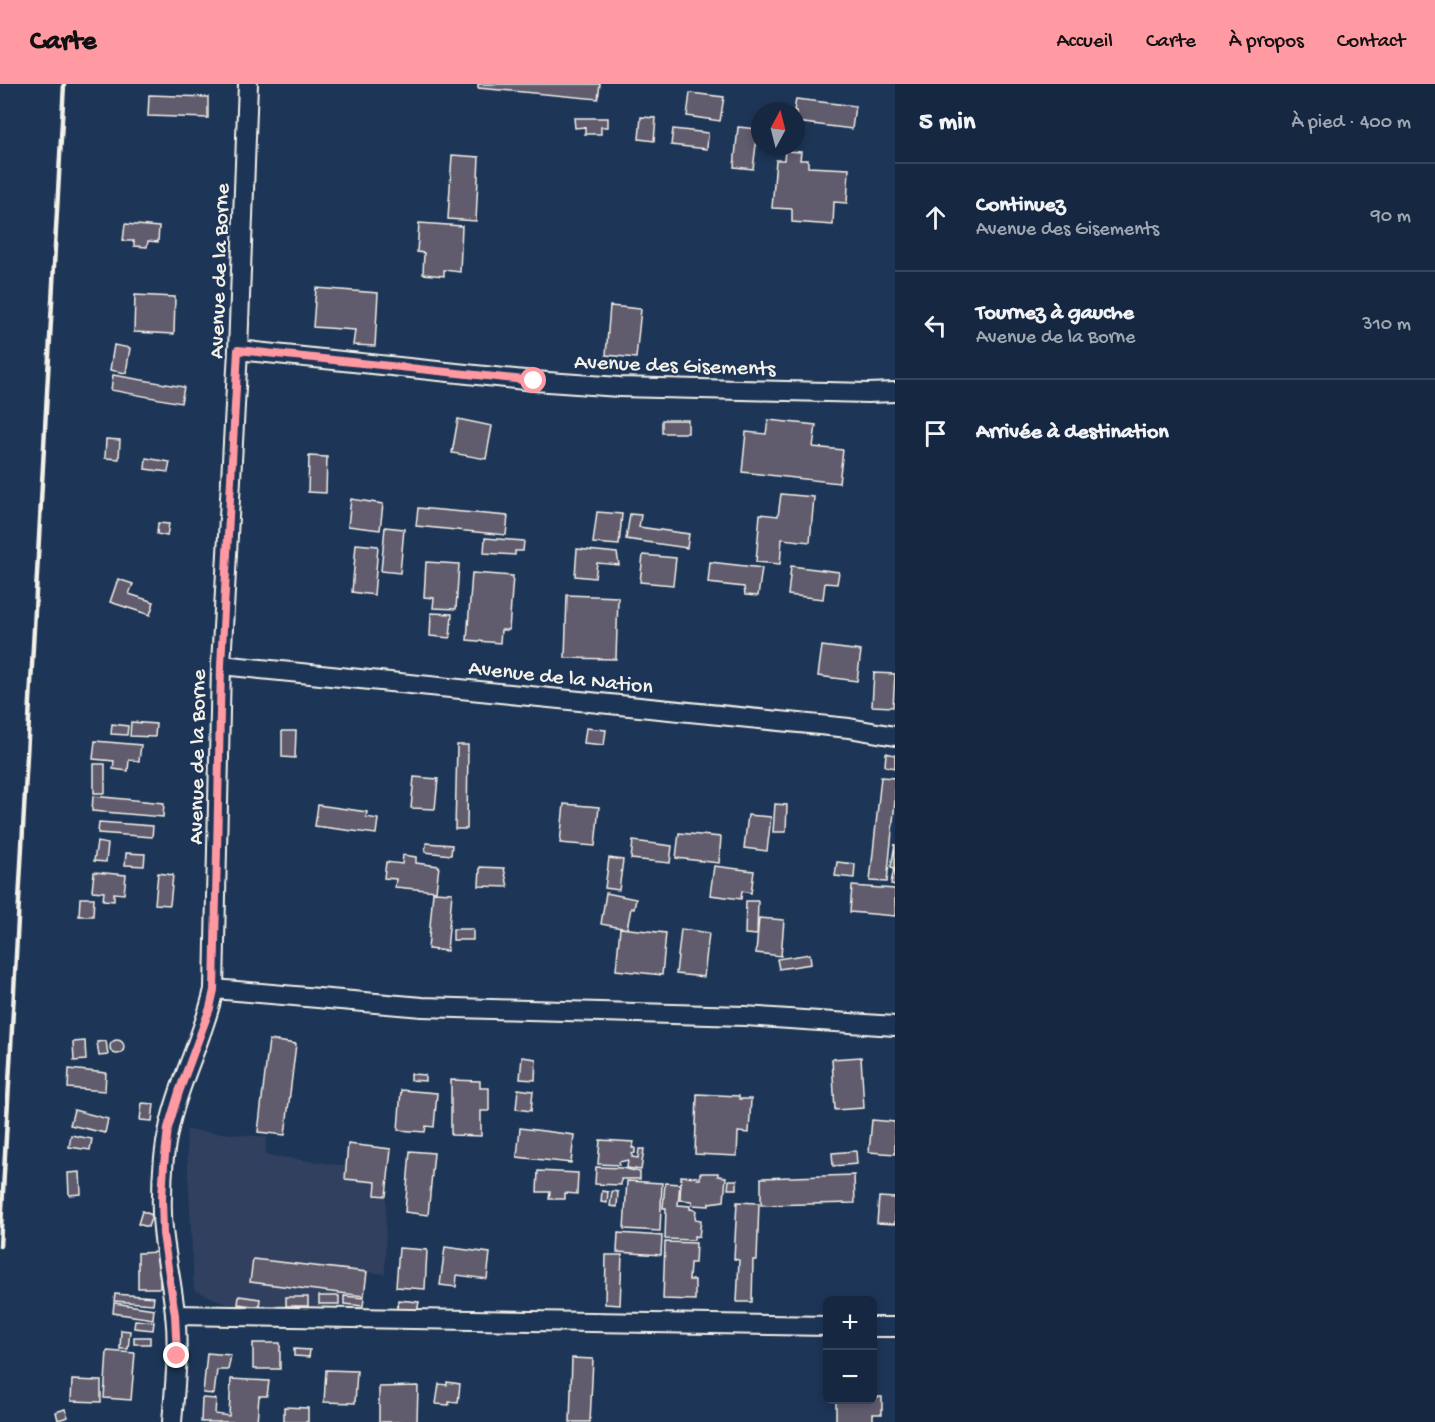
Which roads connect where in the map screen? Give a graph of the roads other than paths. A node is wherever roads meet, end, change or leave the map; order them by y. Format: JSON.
{"nodes":[{"id":1,"x":248,"y":84,"type":"edge"},
{"id":2,"x":238,"y":350,"type":"junction"},
{"id":3,"x":895,"y":392,"type":"edge"},
{"id":4,"x":221,"y":665,"type":"junction"},
{"id":5,"x":895,"y":736,"type":"edge"},
{"id":6,"x":214,"y":990,"type":"junction"},
{"id":7,"x":895,"y":1026,"type":"edge"},
{"id":8,"x":175,"y":1315,"type":"junction"},
{"id":9,"x":823,"y":1326,"type":"edge"},
{"id":10,"x":877,"y":1327,"type":"edge"},
{"id":11,"x":895,"y":1327,"type":"edge"},
{"id":12,"x":172,"y":1422,"type":"edge"}],
"edges":[{"from":1,"to":2,"type":"street","name":"Avenue de la Borne"},
{"from":2,"to":3,"type":"street","name":"Avenue des Gisements"},
{"from":2,"to":4,"type":"street","name":"Avenue de la Borne"},
{"from":4,"to":5,"type":"street","name":"Avenue de la Nation"},
{"from":4,"to":6,"type":"street","name":"Avenue de la Borne"},
{"from":6,"to":7,"type":"street"},
{"from":6,"to":8,"type":"street","name":"Avenue de la Borne"},
{"from":8,"to":9,"type":"street"},
{"from":8,"to":12,"type":"street","name":"Avenue de la Borne"},
{"from":10,"to":11,"type":"street"}]}
